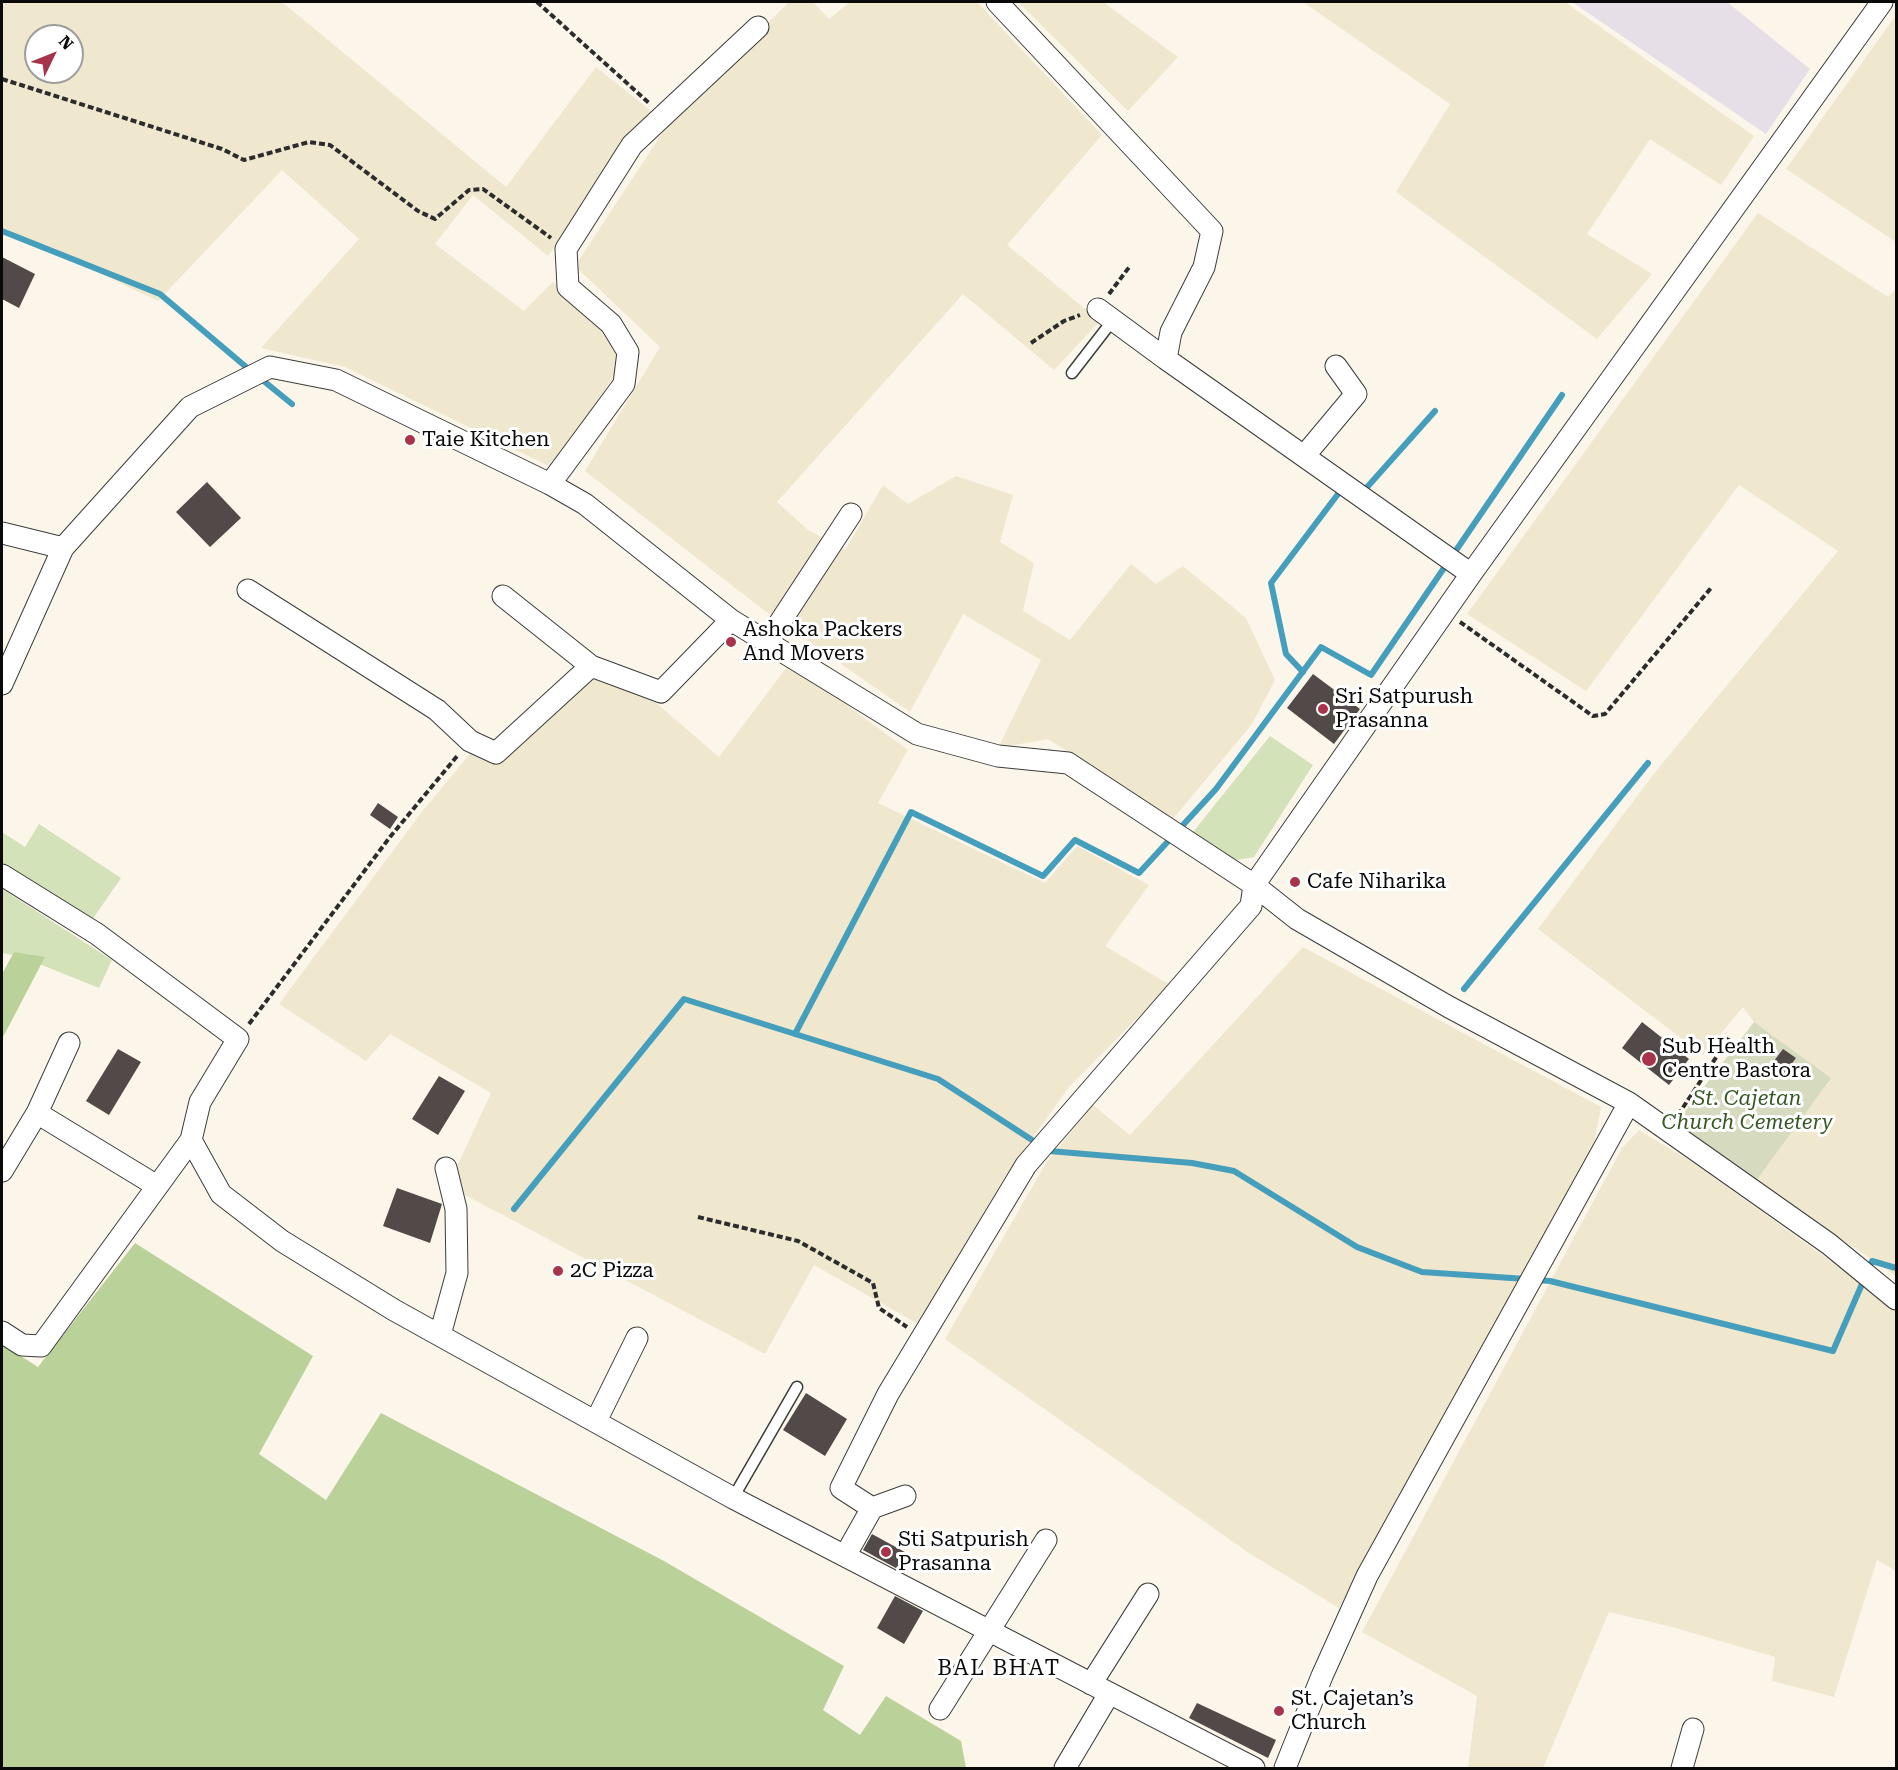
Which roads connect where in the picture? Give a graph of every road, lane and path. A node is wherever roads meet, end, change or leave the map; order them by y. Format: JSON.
{"nodes":[{"id":1,"x":537,"y":2,"type":"edge"},
{"id":2,"x":997,"y":2,"type":"edge"},
{"id":3,"x":1882,"y":2,"type":"edge"},
{"id":4,"x":758,"y":27,"type":"dead end"},
{"id":5,"x":2,"y":79,"type":"edge"},
{"id":6,"x":663,"y":115,"type":"junction"},
{"id":7,"x":566,"y":249,"type":"junction"},
{"id":8,"x":1130,"y":266,"type":"dead end"},
{"id":9,"x":1106,"y":314,"type":"junction"},
{"id":10,"x":1031,"y":343,"type":"dead end"},
{"id":11,"x":1166,"y":359,"type":"junction"},
{"id":12,"x":1336,"y":366,"type":"dead end"},
{"id":13,"x":1072,"y":373,"type":"dead end"},
{"id":14,"x":1305,"y":455,"type":"junction"},
{"id":15,"x":550,"y":484,"type":"junction"},
{"id":16,"x":851,"y":514,"type":"dead end"},
{"id":17,"x":2,"y":533,"type":"edge"},
{"id":18,"x":63,"y":548,"type":"junction"},
{"id":19,"x":1471,"y":574,"type":"junction"},
{"id":20,"x":1711,"y":588,"type":"dead end"},
{"id":21,"x":248,"y":590,"type":"dead end"},
{"id":22,"x":503,"y":596,"type":"dead end"},
{"id":23,"x":1445,"y":611,"type":"junction"},
{"id":24,"x":731,"y":620,"type":"junction"},
{"id":25,"x":767,"y":642,"type":"junction"},
{"id":26,"x":591,"y":666,"type":"junction"},
{"id":27,"x":2,"y":684,"type":"edge"},
{"id":28,"x":470,"y":741,"type":"junction"},
{"id":29,"x":2,"y":875,"type":"edge"},
{"id":30,"x":1254,"y":885,"type":"junction"},
{"id":31,"x":1729,"y":1038,"type":"dead end"},
{"id":32,"x":238,"y":1039,"type":"junction"},
{"id":33,"x":69,"y":1043,"type":"dead end"},
{"id":34,"x":1629,"y":1103,"type":"junction"},
{"id":35,"x":37,"y":1113,"type":"junction"},
{"id":36,"x":1668,"y":1130,"type":"junction"},
{"id":37,"x":190,"y":1140,"type":"junction"},
{"id":38,"x":446,"y":1168,"type":"dead end"},
{"id":39,"x":2,"y":1171,"type":"edge"},
{"id":40,"x":157,"y":1186,"type":"junction"},
{"id":41,"x":698,"y":1217,"type":"dead end"},
{"id":42,"x":1896,"y":1299,"type":"edge"},
{"id":43,"x":2,"y":1332,"type":"edge"},
{"id":44,"x":440,"y":1335,"type":"junction"},
{"id":45,"x":923,"y":1337,"type":"junction"},
{"id":46,"x":637,"y":1338,"type":"dead end"},
{"id":47,"x":796,"y":1387,"type":"dead end"},
{"id":48,"x":596,"y":1421,"type":"junction"},
{"id":49,"x":905,"y":1496,"type":"dead end"},
{"id":50,"x":733,"y":1498,"type":"junction"},
{"id":51,"x":872,"y":1508,"type":"junction"},
{"id":52,"x":1046,"y":1540,"type":"dead end"},
{"id":53,"x":845,"y":1556,"type":"junction"},
{"id":54,"x":1148,"y":1594,"type":"dead end"},
{"id":55,"x":989,"y":1630,"type":"junction"},
{"id":56,"x":1100,"y":1689,"type":"junction"},
{"id":57,"x":940,"y":1709,"type":"dead end"},
{"id":58,"x":1693,"y":1729,"type":"dead end"},
{"id":59,"x":1065,"y":1768,"type":"edge"},
{"id":60,"x":1254,"y":1768,"type":"edge"},
{"id":61,"x":1285,"y":1768,"type":"edge"},
{"id":62,"x":1682,"y":1768,"type":"edge"}],
"edges":[{"from":1,"to":6,"type":"path"},
{"from":2,"to":11,"type":"street"},
{"from":3,"to":19,"type":"street"},
{"from":4,"to":6,"type":"street"},
{"from":5,"to":7,"type":"path"},
{"from":6,"to":7,"type":"street"},
{"from":7,"to":15,"type":"street"},
{"from":8,"to":9,"type":"path"},
{"from":9,"to":10,"type":"path"},
{"from":9,"to":11,"type":"street"},
{"from":9,"to":13,"type":"lane"},
{"from":11,"to":14,"type":"street"},
{"from":12,"to":14,"type":"street"},
{"from":14,"to":19,"type":"street"},
{"from":15,"to":18,"type":"street"},
{"from":15,"to":24,"type":"street"},
{"from":16,"to":25,"type":"street"},
{"from":17,"to":18,"type":"street"},
{"from":18,"to":27,"type":"street"},
{"from":19,"to":23,"type":"street"},
{"from":20,"to":23,"type":"path"},
{"from":21,"to":28,"type":"street"},
{"from":22,"to":26,"type":"street"},
{"from":23,"to":30,"type":"street"},
{"from":24,"to":25,"type":"street"},
{"from":24,"to":26,"type":"street"},
{"from":25,"to":30,"type":"street"},
{"from":26,"to":28,"type":"street"},
{"from":28,"to":32,"type":"path"},
{"from":29,"to":32,"type":"street"},
{"from":30,"to":34,"type":"street"},
{"from":30,"to":45,"type":"street"},
{"from":31,"to":36,"type":"path"},
{"from":32,"to":37,"type":"street"},
{"from":33,"to":35,"type":"street"},
{"from":34,"to":36,"type":"street"},
{"from":34,"to":61,"type":"street"},
{"from":35,"to":39,"type":"street"},
{"from":35,"to":40,"type":"street"},
{"from":36,"to":42,"type":"street"},
{"from":37,"to":40,"type":"street"},
{"from":37,"to":44,"type":"street"},
{"from":38,"to":44,"type":"street"},
{"from":40,"to":43,"type":"street"},
{"from":41,"to":45,"type":"path"},
{"from":44,"to":48,"type":"street"},
{"from":45,"to":51,"type":"street"},
{"from":46,"to":48,"type":"street"},
{"from":47,"to":50,"type":"lane"},
{"from":48,"to":50,"type":"street"},
{"from":49,"to":51,"type":"street"},
{"from":50,"to":53,"type":"street"},
{"from":51,"to":53,"type":"street"},
{"from":52,"to":55,"type":"street"},
{"from":53,"to":55,"type":"street"},
{"from":54,"to":56,"type":"street"},
{"from":55,"to":56,"type":"street"},
{"from":55,"to":57,"type":"street"},
{"from":56,"to":59,"type":"street"},
{"from":56,"to":60,"type":"street"},
{"from":58,"to":62,"type":"street"}]}
